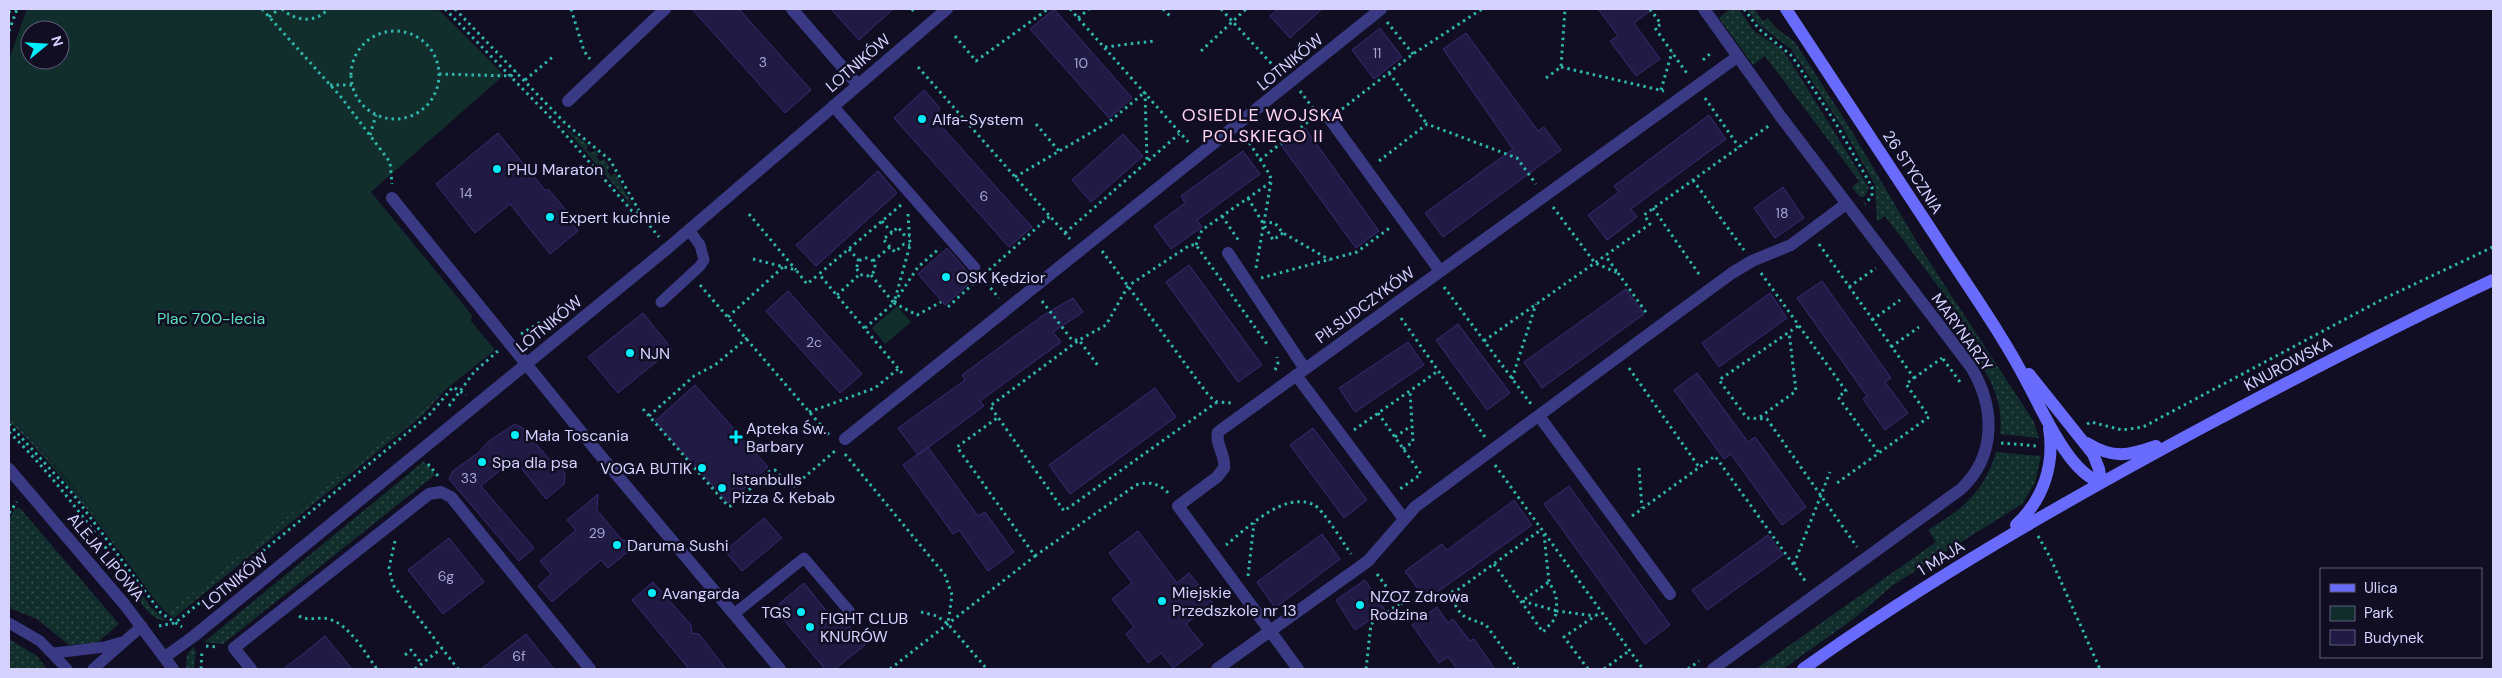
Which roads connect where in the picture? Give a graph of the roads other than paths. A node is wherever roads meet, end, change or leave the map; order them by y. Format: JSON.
{"nodes":[{"id":1,"x":665,"y":9,"type":"edge"},
{"id":2,"x":792,"y":9,"type":"edge"},
{"id":3,"x":947,"y":9,"type":"edge"},
{"id":4,"x":1704,"y":9,"type":"edge"},
{"id":5,"x":1786,"y":9,"type":"edge"},
{"id":6,"x":1379,"y":10,"type":"edge"},
{"id":7,"x":1737,"y":57,"type":"junction"},
{"id":8,"x":858,"y":85,"type":"junction"},
{"id":9,"x":568,"y":101,"type":"dead end"},
{"id":10,"x":833,"y":106,"type":"junction"},
{"id":11,"x":1324,"y":116,"type":"road end"},
{"id":12,"x":392,"y":198,"type":"road end"},
{"id":13,"x":1849,"y":209,"type":"junction"},
{"id":14,"x":689,"y":230,"type":"junction"},
{"id":15,"x":1228,"y":253,"type":"dead end"},
{"id":16,"x":1440,"y":271,"type":"junction"},
{"id":17,"x":978,"y":273,"type":"road end"},
{"id":18,"x":2493,"y":280,"type":"edge"},
{"id":19,"x":661,"y":302,"type":"dead end"},
{"id":20,"x":2013,"y":354,"type":"junction"},
{"id":21,"x":526,"y":363,"type":"junction"},
{"id":22,"x":1301,"y":372,"type":"junction"},
{"id":23,"x":1539,"y":416,"type":"junction"},
{"id":24,"x":2049,"y":424,"type":"junction"},
{"id":25,"x":2083,"y":434,"type":"junction"},
{"id":26,"x":2189,"y":435,"type":"junction"},
{"id":27,"x":839,"y":442,"type":"road end"},
{"id":28,"x":9,"y":469,"type":"edge"},
{"id":29,"x":2101,"y":482,"type":"junction"},
{"id":30,"x":1404,"y":519,"type":"junction"},
{"id":31,"x":1993,"y":545,"type":"junction"},
{"id":32,"x":1670,"y":594,"type":"dead end"},
{"id":33,"x":850,"y":612,"type":"dead end"},
{"id":34,"x":734,"y":614,"type":"junction"},
{"id":35,"x":9,"y":623,"type":"edge"},
{"id":36,"x":142,"y":626,"type":"junction"},
{"id":37,"x":1271,"y":631,"type":"junction"},
{"id":38,"x":122,"y":642,"type":"junction"},
{"id":39,"x":54,"y":653,"type":"junction"},
{"id":40,"x":165,"y":657,"type":"junction"},
{"id":41,"x":67,"y":669,"type":"edge"},
{"id":42,"x":93,"y":669,"type":"edge"},
{"id":43,"x":173,"y":669,"type":"edge"},
{"id":44,"x":251,"y":669,"type":"edge"},
{"id":45,"x":590,"y":669,"type":"edge"},
{"id":46,"x":780,"y":669,"type":"edge"},
{"id":47,"x":1217,"y":669,"type":"edge"},
{"id":48,"x":1298,"y":669,"type":"edge"},
{"id":49,"x":1713,"y":669,"type":"edge"},
{"id":50,"x":1803,"y":669,"type":"edge"}],
"edges":[{"from":1,"to":9,"type":"street"},
{"from":2,"to":8,"type":"street"},
{"from":3,"to":8,"type":"street","name":"LOTNIKÓW"},
{"from":4,"to":7,"type":"street","name":"MARYNARZY"},
{"from":5,"to":20,"type":"street","name":"26 STYCZNIA"},
{"from":6,"to":27,"type":"street","name":"LOTNIKÓW"},
{"from":7,"to":13,"type":"street","name":"MARYNARZY"},
{"from":7,"to":16,"type":"street","name":"PIŁSUDCZYKÓW"},
{"from":8,"to":10,"type":"street","name":"LOTNIKÓW"},
{"from":10,"to":14,"type":"street","name":"LOTNIKÓW"},
{"from":10,"to":17,"type":"lane"},
{"from":11,"to":16,"type":"street"},
{"from":12,"to":21,"type":"street"},
{"from":13,"to":23,"type":"street"},
{"from":13,"to":49,"type":"street","name":"MARYNARZY"},
{"from":14,"to":19,"type":"lane"},
{"from":14,"to":21,"type":"street","name":"LOTNIKÓW"},
{"from":15,"to":22,"type":"street"},
{"from":16,"to":22,"type":"street","name":"PIŁSUDCZYKÓW"},
{"from":18,"to":26,"type":"street","name":"KNUROWSKA"},
{"from":20,"to":24,"type":"street","name":"26 STYCZNIA"},
{"from":20,"to":25,"type":"street","name":"26 STYCZNIA"},
{"from":21,"to":34,"type":"street"},
{"from":21,"to":40,"type":"street","name":"LOTNIKÓW"},
{"from":22,"to":30,"type":"street"},
{"from":22,"to":37,"type":"street","name":"PIŁSUDCZYKÓW"},
{"from":23,"to":30,"type":"street"},
{"from":23,"to":32,"type":"street"},
{"from":24,"to":29,"type":"street","name":"26 STYCZNIA"},
{"from":24,"to":31,"type":"street"},
{"from":25,"to":26,"type":"street"},
{"from":25,"to":29,"type":"street","name":"26 STYCZNIA"},
{"from":26,"to":29,"type":"street","name":"KNUROWSKA"},
{"from":28,"to":36,"type":"street","name":"ALEJA LIPOWA"},
{"from":29,"to":31,"type":"street","name":"1 MAJA"},
{"from":30,"to":37,"type":"street"},
{"from":31,"to":50,"type":"street","name":"1 MAJA"},
{"from":33,"to":34,"type":"lane"},
{"from":34,"to":46,"type":"street"},
{"from":35,"to":39,"type":"lane"},
{"from":36,"to":38,"type":"lane"},
{"from":36,"to":40,"type":"street","name":"ALEJA LIPOWA"},
{"from":37,"to":47,"type":"street"},
{"from":37,"to":48,"type":"street"},
{"from":38,"to":39,"type":"lane"},
{"from":38,"to":42,"type":"lane"},
{"from":39,"to":41,"type":"lane"},
{"from":40,"to":43,"type":"street","name":"ALEJA LIPOWA"},
{"from":44,"to":45,"type":"street"}]}
